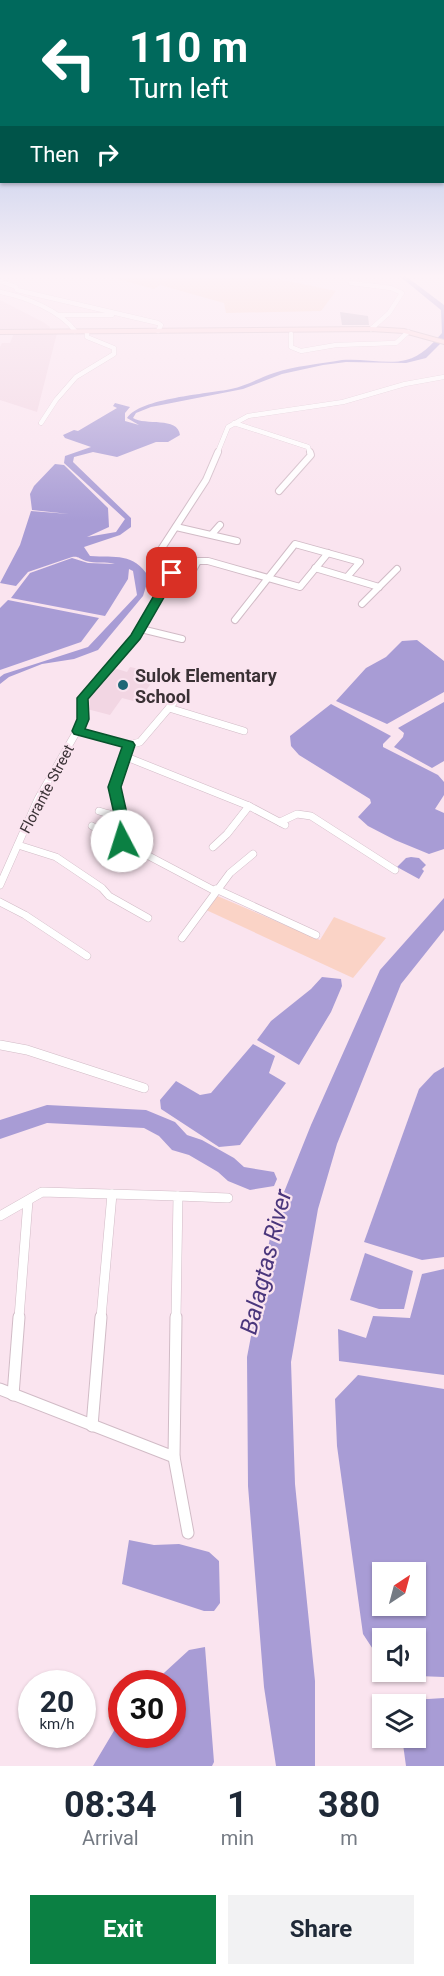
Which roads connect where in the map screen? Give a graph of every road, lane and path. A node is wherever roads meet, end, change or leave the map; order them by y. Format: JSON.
{"nodes":[{"id":1,"x":110,"y":356,"type":"edge"},
{"id":2,"x":444,"y":377,"type":"edge"},
{"id":3,"x":41,"y":423,"type":"dead end"},
{"id":4,"x":234,"y":423,"type":"junction"},
{"id":5,"x":279,"y":491,"type":"dead end"},
{"id":6,"x":220,"y":525,"type":"dead end"},
{"id":7,"x":176,"y":527,"type":"junction"},
{"id":8,"x":212,"y":534,"type":"junction"},
{"id":9,"x":237,"y":540,"type":"dead end"},
{"id":10,"x":328,"y":553,"type":"junction"},
{"id":11,"x":172,"y":568,"type":"junction"},
{"id":12,"x":315,"y":568,"type":"junction"},
{"id":13,"x":397,"y":569,"type":"dead end"},
{"id":14,"x":347,"y":577,"type":"junction"},
{"id":15,"x":268,"y":578,"type":"junction"},
{"id":16,"x":379,"y":587,"type":"junction"},
{"id":17,"x":362,"y":604,"type":"dead end"},
{"id":18,"x":234,"y":620,"type":"dead end"},
{"id":19,"x":141,"y":629,"type":"junction"},
{"id":20,"x":182,"y":639,"type":"dead end"},
{"id":21,"x":180,"y":695,"type":"dead end"},
{"id":22,"x":169,"y":708,"type":"junction"},
{"id":23,"x":78,"y":731,"type":"junction"},
{"id":24,"x":243,"y":731,"type":"dead end"},
{"id":25,"x":129,"y":745,"type":"junction"},
{"id":26,"x":124,"y":756,"type":"junction"},
{"id":27,"x":249,"y":806,"type":"junction"},
{"id":28,"x":99,"y":811,"type":"dead end"},
{"id":29,"x":109,"y":814,"type":"junction"},
{"id":30,"x":122,"y":818,"type":"junction"},
{"id":31,"x":122,"y":841,"type":"junction"},
{"id":32,"x":18,"y":845,"type":"junction"},
{"id":33,"x":213,"y":847,"type":"dead end"},
{"id":34,"x":253,"y":854,"type":"dead end"},
{"id":35,"x":395,"y":870,"type":"dead end"},
{"id":36,"x":0,"y":885,"type":"edge"},
{"id":37,"x":215,"y":890,"type":"junction"},
{"id":38,"x":0,"y":902,"type":"edge"},
{"id":39,"x":148,"y":918,"type":"dead end"},
{"id":40,"x":316,"y":935,"type":"dead end"},
{"id":41,"x":183,"y":938,"type":"dead end"},
{"id":42,"x":87,"y":956,"type":"dead end"},
{"id":43,"x":0,"y":1045,"type":"edge"},
{"id":44,"x":144,"y":1088,"type":"dead end"},
{"id":45,"x":112,"y":1194,"type":"junction"},
{"id":46,"x":178,"y":1196,"type":"junction"},
{"id":47,"x":228,"y":1198,"type":"dead end"},
{"id":48,"x":28,"y":1201,"type":"junction"},
{"id":49,"x":0,"y":1216,"type":"edge"},
{"id":50,"x":0,"y":1389,"type":"edge"},
{"id":51,"x":13,"y":1395,"type":"junction"},
{"id":52,"x":92,"y":1426,"type":"junction"},
{"id":53,"x":174,"y":1457,"type":"junction"},
{"id":54,"x":188,"y":1533,"type":"dead end"}],
"edges":[{"from":1,"to":3,"type":"street"},
{"from":2,"to":4,"type":"street"},
{"from":4,"to":5,"type":"street"},
{"from":4,"to":7,"type":"street"},
{"from":6,"to":8,"type":"street"},
{"from":7,"to":8,"type":"street"},
{"from":7,"to":11,"type":"street"},
{"from":8,"to":9,"type":"street"},
{"from":10,"to":12,"type":"street"},
{"from":10,"to":14,"type":"street"},
{"from":10,"to":15,"type":"street"},
{"from":11,"to":15,"type":"street"},
{"from":11,"to":19,"type":"street","name":"Florante Street"},
{"from":12,"to":14,"type":"street"},
{"from":12,"to":15,"type":"street"},
{"from":13,"to":16,"type":"street"},
{"from":14,"to":16,"type":"street"},
{"from":15,"to":18,"type":"street"},
{"from":16,"to":17,"type":"street"},
{"from":19,"to":20,"type":"street"},
{"from":19,"to":23,"type":"street","name":"Florante Street"},
{"from":21,"to":22,"type":"street"},
{"from":22,"to":24,"type":"street"},
{"from":22,"to":25,"type":"street"},
{"from":23,"to":25,"type":"street"},
{"from":23,"to":32,"type":"street","name":"Florante Street"},
{"from":25,"to":26,"type":"street"},
{"from":26,"to":27,"type":"street"},
{"from":26,"to":30,"type":"street"},
{"from":27,"to":33,"type":"street"},
{"from":27,"to":35,"type":"street"},
{"from":28,"to":29,"type":"street"},
{"from":29,"to":30,"type":"street"},
{"from":29,"to":31,"type":"street"},
{"from":30,"to":31,"type":"street"},
{"from":31,"to":37,"type":"street"},
{"from":32,"to":36,"type":"street","name":"Florante Street"},
{"from":32,"to":39,"type":"street"},
{"from":34,"to":37,"type":"street"},
{"from":37,"to":40,"type":"street"},
{"from":37,"to":41,"type":"street"},
{"from":38,"to":42,"type":"street"},
{"from":43,"to":44,"type":"street"},
{"from":45,"to":46,"type":"street"},
{"from":45,"to":48,"type":"street"},
{"from":45,"to":52,"type":"street"},
{"from":46,"to":47,"type":"street"},
{"from":46,"to":53,"type":"street"},
{"from":48,"to":49,"type":"street"},
{"from":48,"to":51,"type":"street"},
{"from":50,"to":51,"type":"street"},
{"from":51,"to":52,"type":"street"},
{"from":52,"to":53,"type":"street"},
{"from":53,"to":54,"type":"street"}]}
